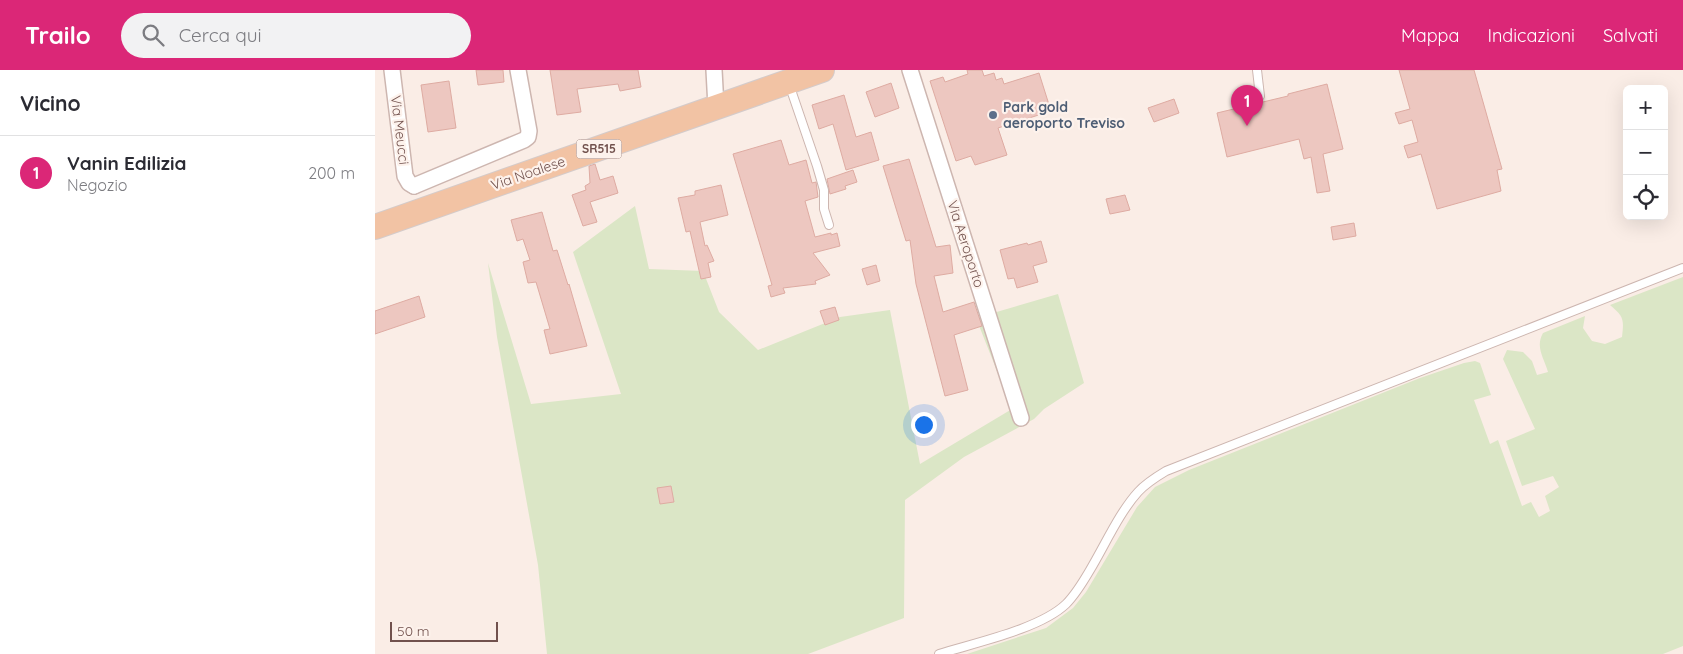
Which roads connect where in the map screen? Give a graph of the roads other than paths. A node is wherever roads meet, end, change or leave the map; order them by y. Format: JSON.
{"nodes":[{"id":1,"x":392,"y":70,"type":"edge"},
{"id":2,"x":518,"y":70,"type":"edge"},
{"id":3,"x":713,"y":70,"type":"edge"},
{"id":4,"x":823,"y":70,"type":"edge"},
{"id":5,"x":910,"y":70,"type":"edge"},
{"id":6,"x":1257,"y":70,"type":"edge"},
{"id":7,"x":788,"y":82,"type":"junction"},
{"id":8,"x":1260,"y":96,"type":"dead end"},
{"id":9,"x":716,"y":107,"type":"junction"},
{"id":10,"x":414,"y":186,"type":"junction"},
{"id":11,"x":419,"y":212,"type":"junction"},
{"id":12,"x":829,"y":225,"type":"dead end"},
{"id":13,"x":375,"y":227,"type":"edge"},
{"id":14,"x":1683,"y":268,"type":"edge"},
{"id":15,"x":1021,"y":418,"type":"dead end"},
{"id":16,"x":939,"y":654,"type":"edge"}],
"edges":[{"from":1,"to":10,"type":"street","name":"Via Meucci"},
{"from":2,"to":10,"type":"street"},
{"from":3,"to":9,"type":"street"},
{"from":4,"to":7,"type":"main road","name":"Via Noalese","number":"SR515"},
{"from":5,"to":15,"type":"street","name":"Via Aeroporto"},
{"from":6,"to":8,"type":"lane"},
{"from":7,"to":9,"type":"main road","name":"Via Noalese","number":"SR515"},
{"from":7,"to":12,"type":"lane"},
{"from":9,"to":11,"type":"main road","name":"Via Noalese","number":"SR515"},
{"from":10,"to":11,"type":"street","name":"Via Meucci"},
{"from":11,"to":13,"type":"main road","name":"Via Noalese","number":"SR515"},
{"from":14,"to":16,"type":"lane"}]}
